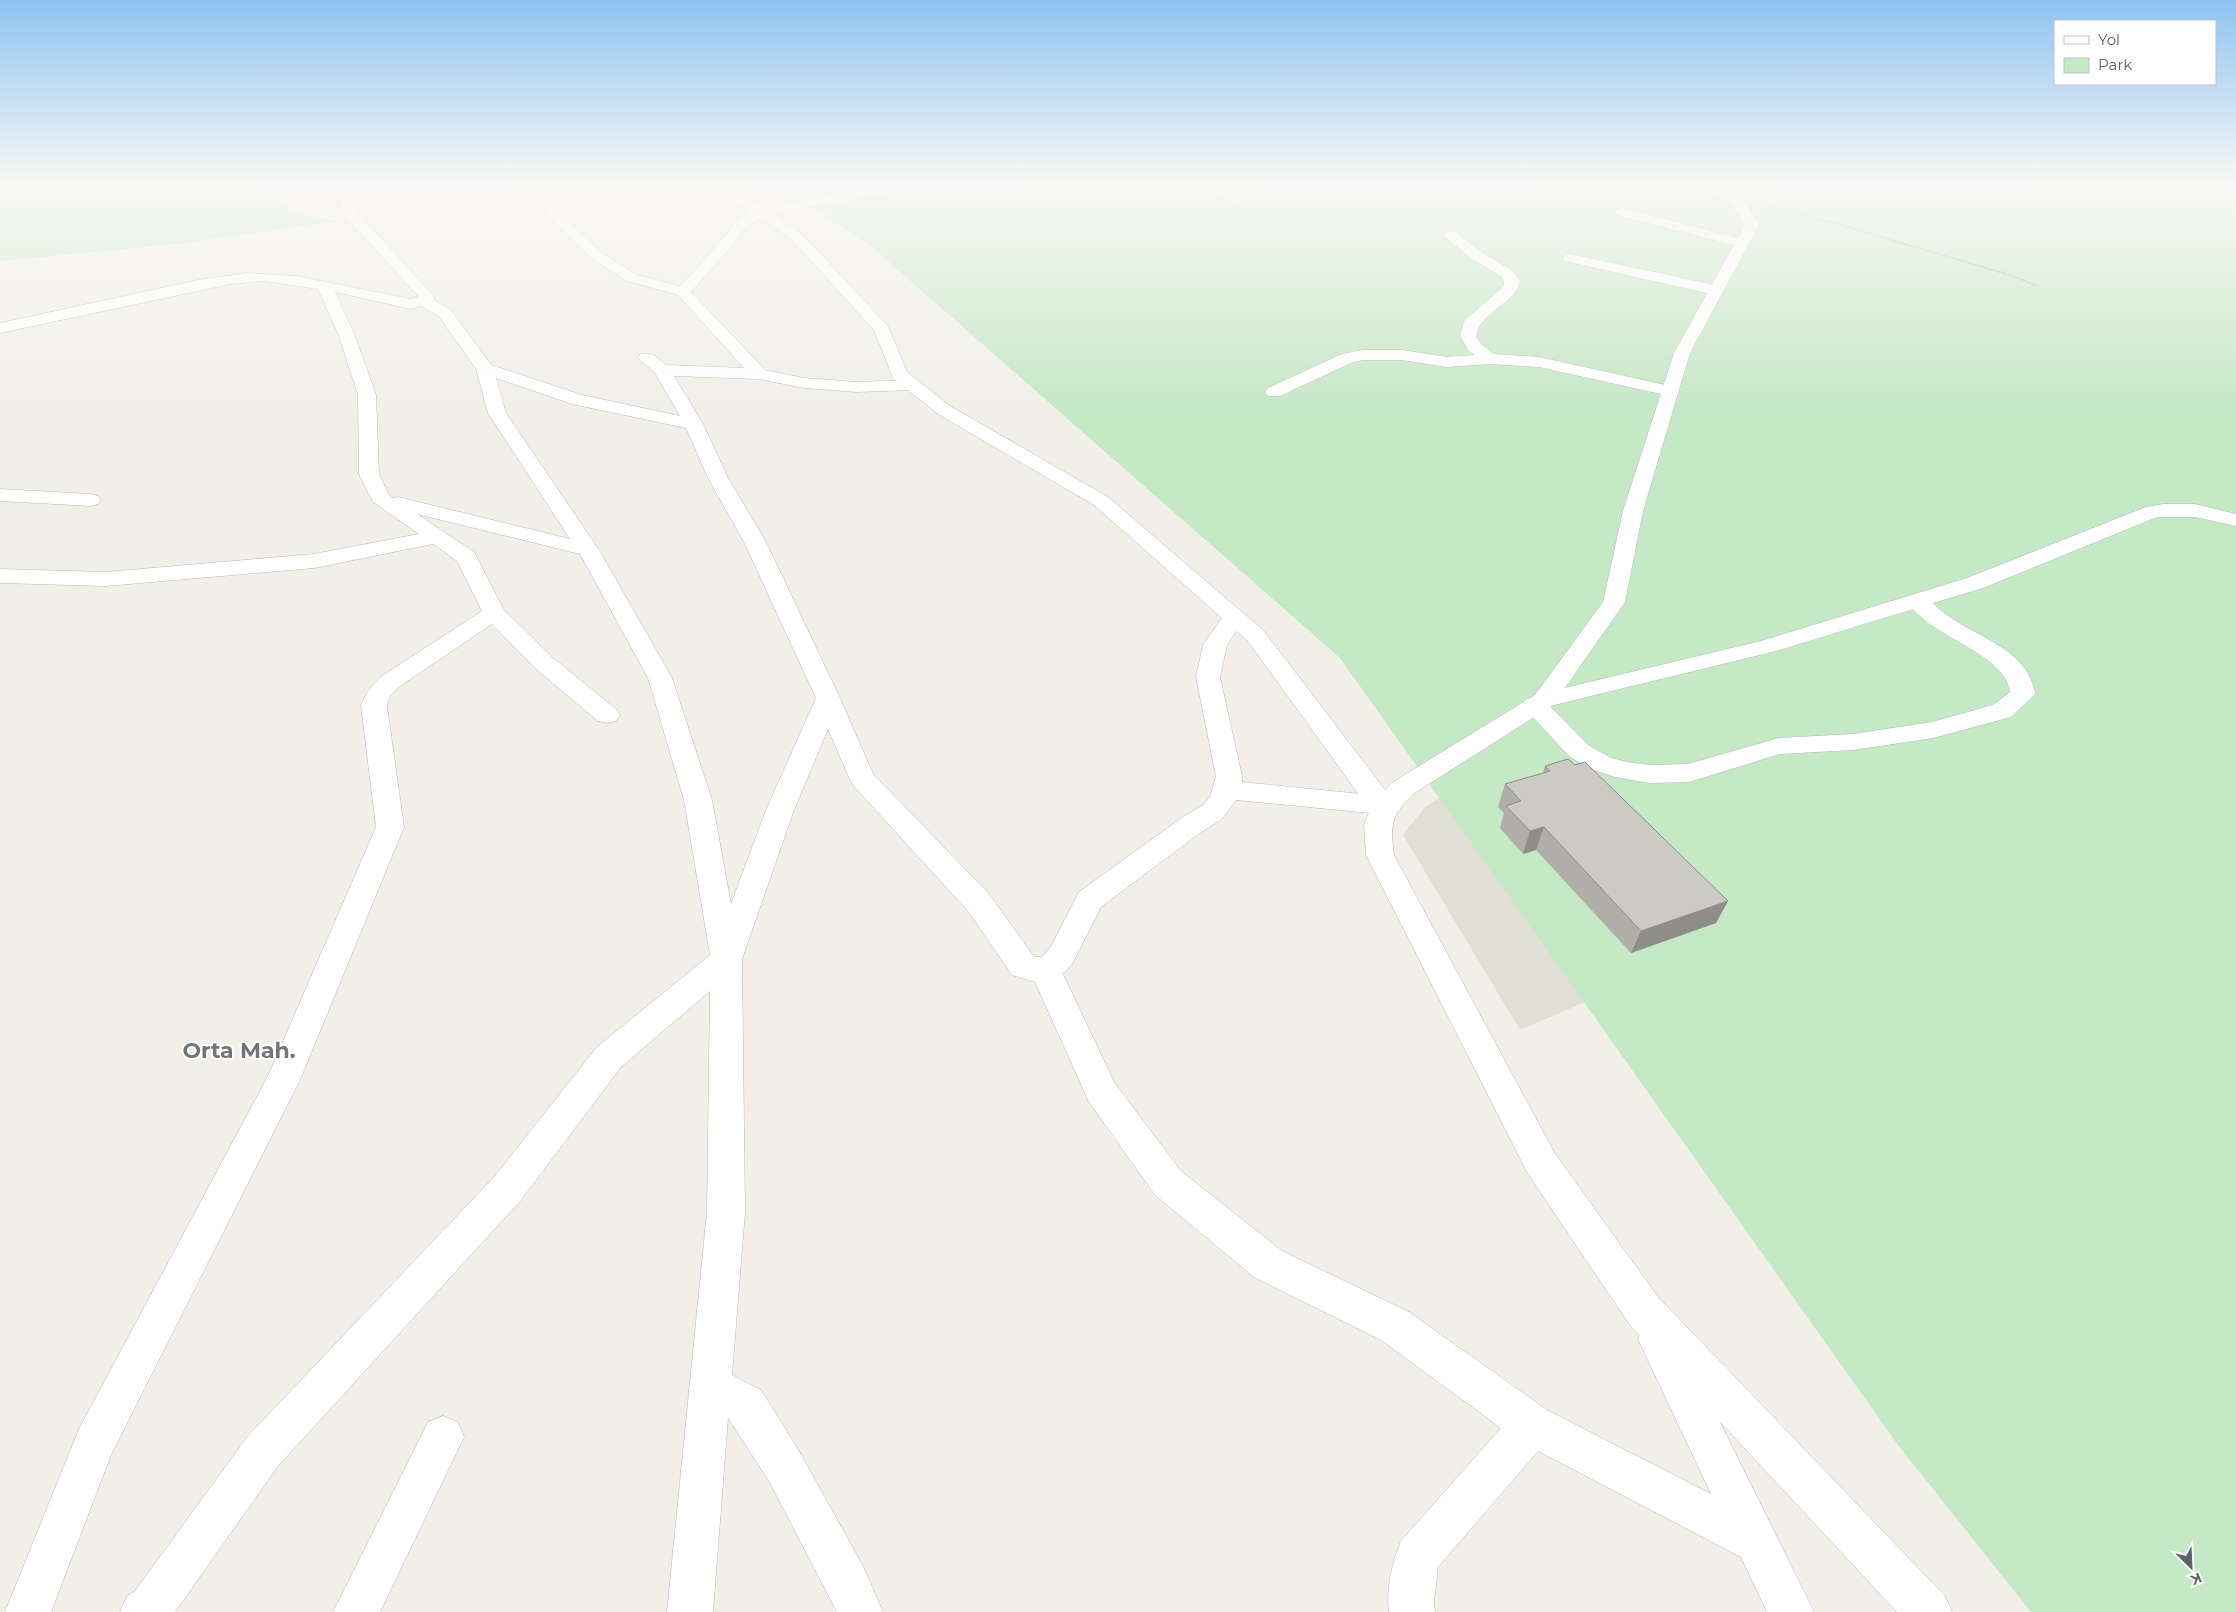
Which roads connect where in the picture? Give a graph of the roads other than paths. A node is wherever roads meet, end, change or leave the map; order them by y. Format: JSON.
{"nodes":[{"id":1,"x":391,"y":260,"type":"edge"},
{"id":2,"x":604,"y":260,"type":"edge"},
{"id":3,"x":712,"y":260,"type":"edge"},
{"id":4,"x":818,"y":260,"type":"edge"},
{"id":5,"x":1485,"y":260,"type":"edge"},
{"id":6,"x":1580,"y":260,"type":"edge"},
{"id":7,"x":1731,"y":260,"type":"edge"},
{"id":8,"x":325,"y":287,"type":"junction"},
{"id":9,"x":1715,"y":290,"type":"junction"},
{"id":10,"x":683,"y":292,"type":"junction"},
{"id":11,"x":425,"y":302,"type":"junction"},
{"id":12,"x":0,"y":328,"type":"edge"},
{"id":13,"x":1490,"y":359,"type":"junction"},
{"id":14,"x":485,"y":369,"type":"junction"},
{"id":15,"x":760,"y":374,"type":"junction"},
{"id":16,"x":912,"y":384,"type":"junction"},
{"id":17,"x":1670,"y":391,"type":"junction"},
{"id":18,"x":1274,"y":392,"type":"dead end"},
{"id":19,"x":694,"y":424,"type":"junction"},
{"id":20,"x":0,"y":495,"type":"edge"},
{"id":21,"x":380,"y":498,"type":"junction"},
{"id":22,"x":91,"y":500,"type":"dead end"},
{"id":23,"x":2236,"y":520,"type":"edge"},
{"id":24,"x":436,"y":537,"type":"junction"},
{"id":25,"x":588,"y":550,"type":"junction"},
{"id":26,"x":0,"y":576,"type":"edge"},
{"id":27,"x":1918,"y":600,"type":"junction"},
{"id":28,"x":494,"y":613,"type":"junction"},
{"id":29,"x":1234,"y":617,"type":"junction"},
{"id":30,"x":828,"y":698,"type":"junction"},
{"id":31,"x":1540,"y":702,"type":"junction"},
{"id":32,"x":607,"y":714,"type":"dead end"},
{"id":33,"x":1228,"y":790,"type":"junction"},
{"id":34,"x":1383,"y":805,"type":"junction"},
{"id":35,"x":726,"y":959,"type":"junction"},
{"id":36,"x":1045,"y":969,"type":"junction"},
{"id":37,"x":1644,"y":1311,"type":"junction"},
{"id":38,"x":710,"y":1394,"type":"junction"},
{"id":39,"x":1532,"y":1425,"type":"junction"},
{"id":40,"x":443,"y":1437,"type":"dead end"},
{"id":41,"x":1756,"y":1541,"type":"junction"},
{"id":42,"x":28,"y":1612,"type":"edge"},
{"id":43,"x":143,"y":1612,"type":"edge"},
{"id":44,"x":356,"y":1612,"type":"edge"},
{"id":45,"x":690,"y":1612,"type":"edge"},
{"id":46,"x":860,"y":1612,"type":"edge"},
{"id":47,"x":1412,"y":1612,"type":"edge"},
{"id":48,"x":1791,"y":1612,"type":"edge"},
{"id":49,"x":1929,"y":1612,"type":"edge"}],
"edges":[{"from":1,"to":11,"type":"street"},
{"from":2,"to":10,"type":"street"},
{"from":3,"to":10,"type":"street"},
{"from":4,"to":16,"type":"street"},
{"from":5,"to":13,"type":"street"},
{"from":6,"to":9,"type":"street"},
{"from":7,"to":9,"type":"street"},
{"from":8,"to":11,"type":"street"},
{"from":8,"to":12,"type":"street"},
{"from":8,"to":21,"type":"street"},
{"from":9,"to":17,"type":"street"},
{"from":10,"to":15,"type":"street"},
{"from":11,"to":14,"type":"street"},
{"from":13,"to":17,"type":"street"},
{"from":13,"to":18,"type":"street"},
{"from":14,"to":19,"type":"street"},
{"from":14,"to":25,"type":"street"},
{"from":15,"to":16,"type":"street"},
{"from":15,"to":19,"type":"street"},
{"from":16,"to":29,"type":"street"},
{"from":17,"to":31,"type":"street"},
{"from":19,"to":30,"type":"street"},
{"from":20,"to":22,"type":"street"},
{"from":21,"to":24,"type":"street"},
{"from":21,"to":25,"type":"street"},
{"from":23,"to":27,"type":"street"},
{"from":24,"to":26,"type":"street"},
{"from":24,"to":28,"type":"street"},
{"from":25,"to":35,"type":"street"},
{"from":27,"to":31,"type":"street"},
{"from":27,"to":31,"type":"street"},
{"from":28,"to":32,"type":"street"},
{"from":28,"to":42,"type":"street"},
{"from":29,"to":33,"type":"street"},
{"from":29,"to":34,"type":"street"},
{"from":30,"to":35,"type":"street"},
{"from":30,"to":36,"type":"street"},
{"from":31,"to":34,"type":"street"},
{"from":33,"to":34,"type":"street"},
{"from":33,"to":36,"type":"street"},
{"from":34,"to":37,"type":"street"},
{"from":35,"to":38,"type":"street"},
{"from":35,"to":43,"type":"street"},
{"from":36,"to":39,"type":"street"},
{"from":37,"to":41,"type":"street"},
{"from":37,"to":49,"type":"street"},
{"from":38,"to":45,"type":"street"},
{"from":38,"to":46,"type":"street"},
{"from":39,"to":41,"type":"street"},
{"from":39,"to":47,"type":"street"},
{"from":40,"to":44,"type":"street"},
{"from":41,"to":48,"type":"street"}]}
